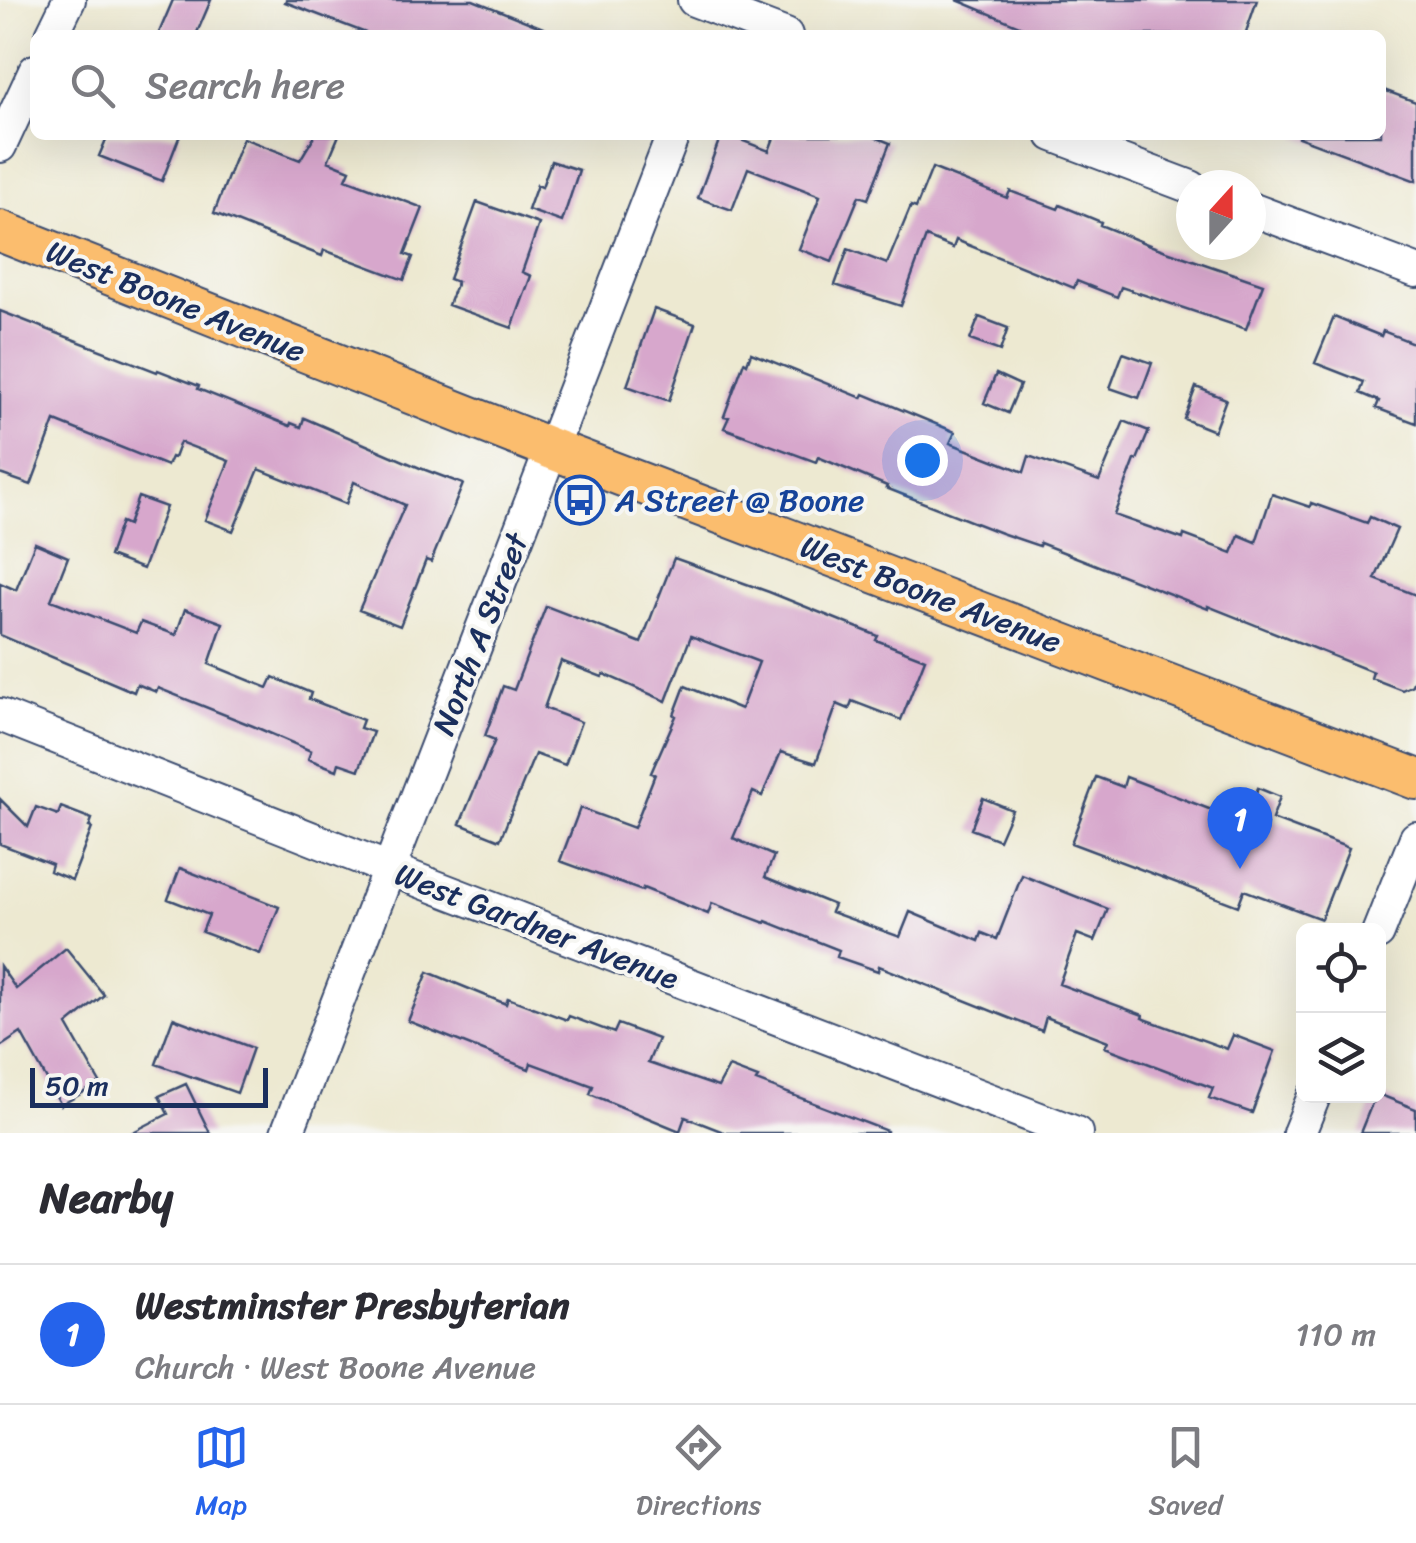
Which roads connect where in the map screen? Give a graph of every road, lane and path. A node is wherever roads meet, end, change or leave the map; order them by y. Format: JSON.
{"nodes":[{"id":1,"x":68,"y":0,"type":"edge"},
{"id":2,"x":713,"y":11,"type":"edge"},
{"id":3,"x":54,"y":30,"type":"edge"},
{"id":4,"x":771,"y":30,"type":"edge"},
{"id":5,"x":30,"y":82,"type":"edge"},
{"id":6,"x":671,"y":140,"type":"edge"},
{"id":7,"x":1066,"y":140,"type":"edge"},
{"id":8,"x":0,"y":146,"type":"edge"},
{"id":9,"x":1176,"y":181,"type":"edge"},
{"id":10,"x":1266,"y":215,"type":"edge"},
{"id":11,"x":0,"y":231,"type":"edge"},
{"id":12,"x":1416,"y":271,"type":"edge"},
{"id":13,"x":552,"y":449,"type":"junction"},
{"id":14,"x":0,"y":715,"type":"edge"},
{"id":15,"x":1416,"y":779,"type":"edge"},
{"id":16,"x":1416,"y":838,"type":"edge"},
{"id":17,"x":390,"y":869,"type":"junction"},
{"id":18,"x":1382,"y":923,"type":"edge"},
{"id":19,"x":1311,"y":1103,"type":"edge"},
{"id":20,"x":287,"y":1133,"type":"edge"},
{"id":21,"x":1076,"y":1133,"type":"edge"},
{"id":22,"x":1299,"y":1133,"type":"edge"}],
"edges":[{"from":1,"to":3,"type":"street"},
{"from":2,"to":4,"type":"street"},
{"from":5,"to":8,"type":"street"},
{"from":6,"to":13,"type":"street","name":"North A Street"},
{"from":7,"to":9,"type":"street"},
{"from":10,"to":12,"type":"street"},
{"from":11,"to":13,"type":"main road","name":"West Boone Avenue"},
{"from":13,"to":15,"type":"main road","name":"West Boone Avenue"},
{"from":13,"to":17,"type":"street","name":"North A Street"},
{"from":14,"to":17,"type":"street","name":"West Gardner Avenue"},
{"from":16,"to":18,"type":"street"},
{"from":17,"to":20,"type":"street","name":"North A Street"},
{"from":17,"to":21,"type":"street","name":"West Gardner Avenue"},
{"from":19,"to":22,"type":"street"}]}
